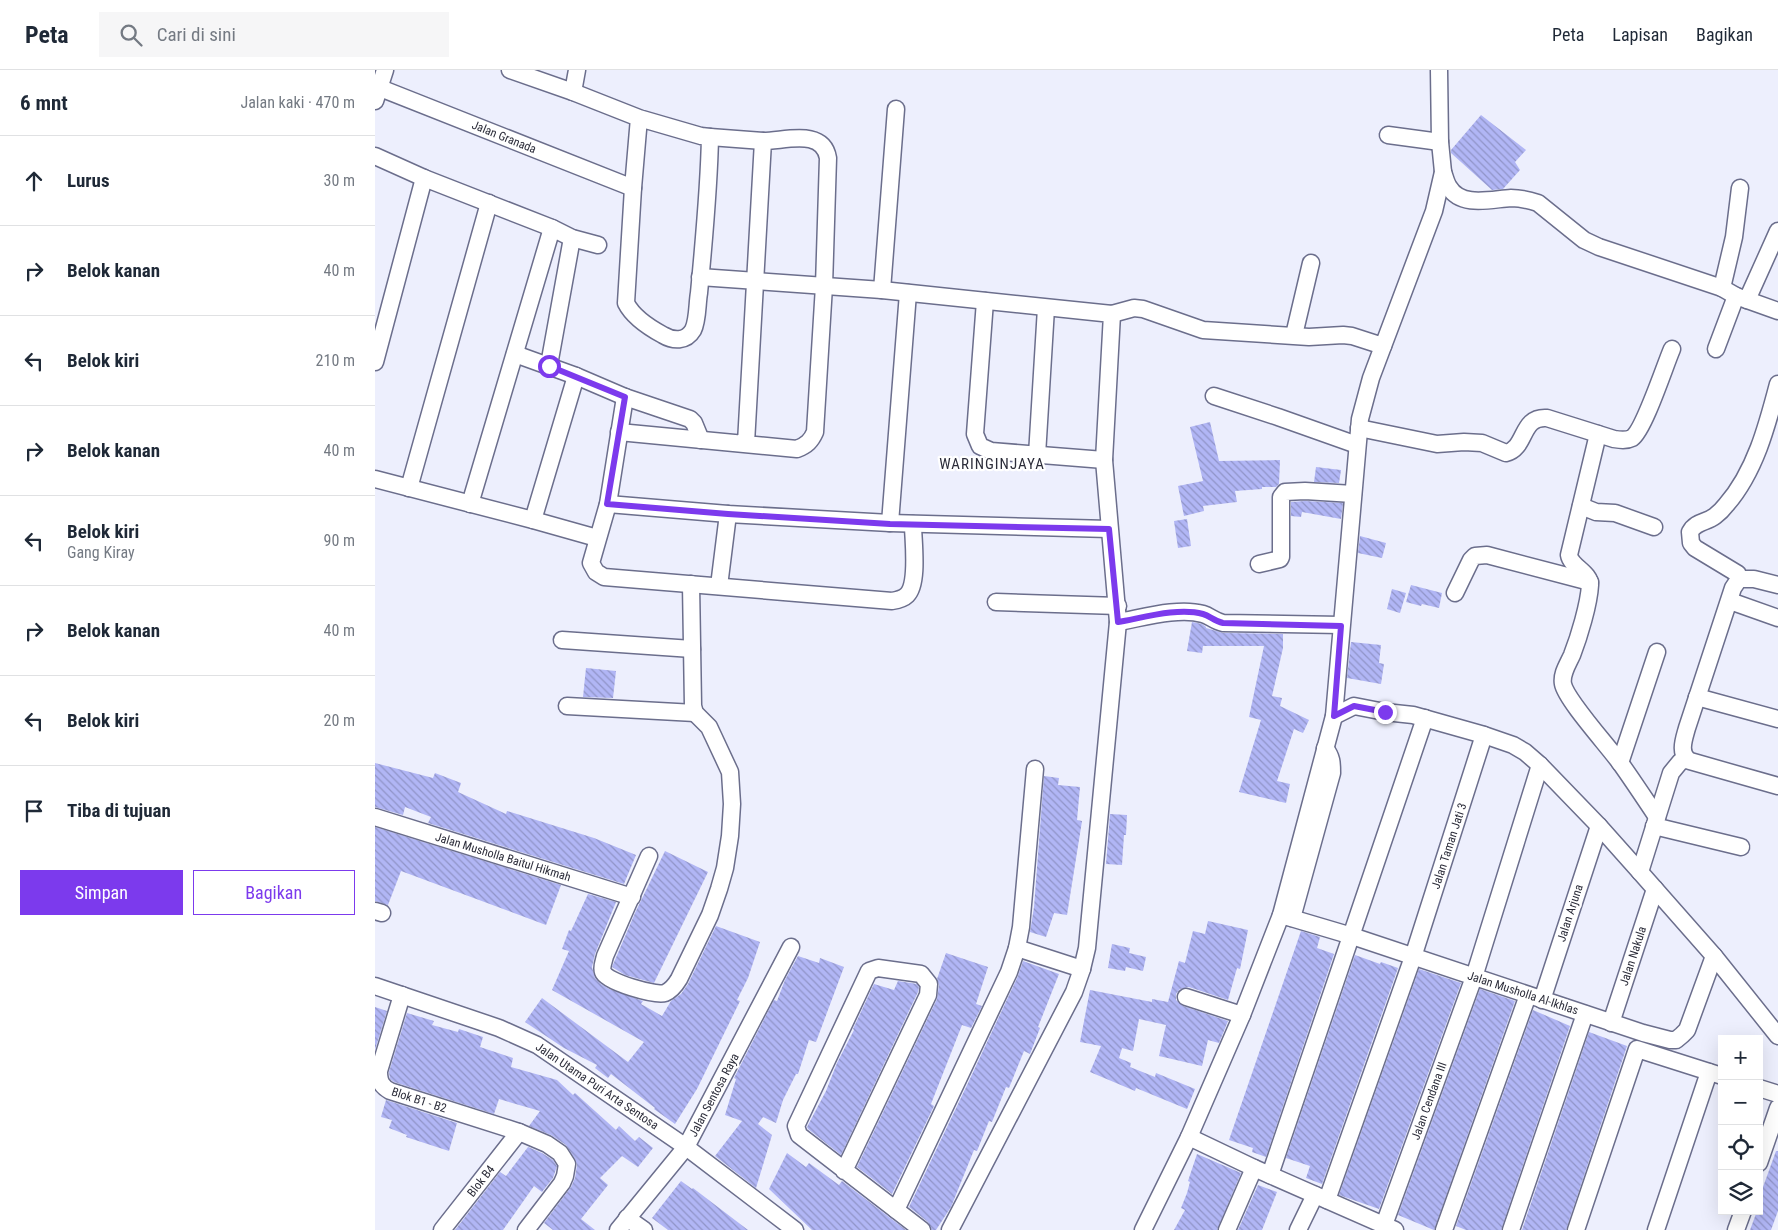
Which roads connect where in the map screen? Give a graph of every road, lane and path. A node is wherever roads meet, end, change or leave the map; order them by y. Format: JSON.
{"nodes":[{"id":1,"x":385,"y":70,"type":"edge"},
{"id":2,"x":510,"y":70,"type":"edge"},
{"id":3,"x":577,"y":70,"type":"edge"},
{"id":4,"x":1439,"y":70,"type":"edge"},
{"id":5,"x":376,"y":91,"type":"edge"},
{"id":6,"x":573,"y":92,"type":"junction"},
{"id":7,"x":896,"y":109,"type":"dead end"},
{"id":8,"x":639,"y":118,"type":"junction"},
{"id":9,"x":1388,"y":135,"type":"dead end"},
{"id":10,"x":710,"y":137,"type":"junction"},
{"id":11,"x":763,"y":141,"type":"junction"},
{"id":12,"x":1440,"y":142,"type":"junction"},
{"id":13,"x":375,"y":156,"type":"edge"},
{"id":14,"x":1443,"y":172,"type":"junction"},
{"id":15,"x":425,"y":178,"type":"junction"},
{"id":16,"x":633,"y":188,"type":"junction"},
{"id":17,"x":1740,"y":188,"type":"dead end"},
{"id":18,"x":489,"y":203,"type":"junction"},
{"id":19,"x":553,"y":228,"type":"junction"},
{"id":20,"x":1778,"y":231,"type":"edge"},
{"id":21,"x":572,"y":238,"type":"junction"},
{"id":22,"x":598,"y":246,"type":"dead end"},
{"id":23,"x":1311,"y":263,"type":"dead end"},
{"id":24,"x":700,"y":277,"type":"junction"},
{"id":25,"x":756,"y":280,"type":"junction"},
{"id":26,"x":824,"y":286,"type":"junction"},
{"id":27,"x":881,"y":290,"type":"junction"},
{"id":28,"x":908,"y":293,"type":"junction"},
{"id":29,"x":1735,"y":294,"type":"junction"},
{"id":30,"x":985,"y":301,"type":"junction"},
{"id":31,"x":1046,"y":308,"type":"junction"},
{"id":32,"x":1778,"y":311,"type":"edge"},
{"id":33,"x":1112,"y":314,"type":"junction"},
{"id":34,"x":1294,"y":335,"type":"junction"},
{"id":35,"x":1383,"y":346,"type":"junction"},
{"id":36,"x":1716,"y":349,"type":"dead end"},
{"id":37,"x":1671,"y":350,"type":"dead end"},
{"id":38,"x":515,"y":354,"type":"junction"},
{"id":39,"x":375,"y":362,"type":"edge"},
{"id":40,"x":549,"y":366,"type":"junction"},
{"id":41,"x":576,"y":376,"type":"junction"},
{"id":42,"x":1778,"y":384,"type":"edge"},
{"id":43,"x":1214,"y":396,"type":"dead end"},
{"id":44,"x":625,"y":397,"type":"junction"},
{"id":45,"x":1359,"y":428,"type":"junction"},
{"id":46,"x":619,"y":432,"type":"junction"},
{"id":47,"x":1598,"y":434,"type":"junction"},
{"id":48,"x":701,"y":440,"type":"junction"},
{"id":49,"x":746,"y":443,"type":"junction"},
{"id":50,"x":1357,"y":445,"type":"junction"},
{"id":51,"x":1037,"y":455,"type":"junction"},
{"id":52,"x":1104,"y":460,"type":"junction"},
{"id":53,"x":375,"y":479,"type":"edge"},
{"id":54,"x":409,"y":488,"type":"junction"},
{"id":55,"x":1353,"y":494,"type":"junction"},
{"id":56,"x":470,"y":504,"type":"junction"},
{"id":57,"x":607,"y":504,"type":"junction"},
{"id":58,"x":1581,"y":506,"type":"junction"},
{"id":59,"x":728,"y":514,"type":"junction"},
{"id":60,"x":533,"y":520,"type":"junction"},
{"id":61,"x":890,"y":524,"type":"junction"},
{"id":62,"x":913,"y":524,"type":"junction"},
{"id":63,"x":1654,"y":527,"type":"dead end"},
{"id":64,"x":1109,"y":529,"type":"junction"},
{"id":65,"x":597,"y":538,"type":"junction"},
{"id":66,"x":1259,"y":564,"type":"dead end"},
{"id":67,"x":1739,"y":579,"type":"junction"},
{"id":68,"x":1590,"y":582,"type":"junction"},
{"id":69,"x":691,"y":584,"type":"junction"},
{"id":70,"x":1778,"y":585,"type":"edge"},
{"id":71,"x":719,"y":586,"type":"junction"},
{"id":72,"x":1455,"y":594,"type":"dead end"},
{"id":73,"x":1730,"y":601,"type":"junction"},
{"id":74,"x":995,"y":602,"type":"dead end"},
{"id":75,"x":1118,"y":614,"type":"junction"},
{"id":76,"x":1778,"y":618,"type":"edge"},
{"id":77,"x":1341,"y":626,"type":"junction"},
{"id":78,"x":562,"y":640,"type":"dead end"},
{"id":79,"x":692,"y":649,"type":"junction"},
{"id":80,"x":1657,"y":652,"type":"dead end"},
{"id":81,"x":1697,"y":696,"type":"junction"},
{"id":82,"x":567,"y":706,"type":"dead end"},
{"id":83,"x":695,"y":714,"type":"junction"},
{"id":84,"x":1334,"y":716,"type":"junction"},
{"id":85,"x":1425,"y":718,"type":"junction"},
{"id":86,"x":1778,"y":719,"type":"edge"},
{"id":87,"x":1484,"y":735,"type":"junction"},
{"id":88,"x":1686,"y":759,"type":"junction"},
{"id":89,"x":1620,"y":763,"type":"junction"},
{"id":90,"x":1540,"y":766,"type":"junction"},
{"id":91,"x":1035,"y":769,"type":"dead end"},
{"id":92,"x":1778,"y":786,"type":"edge"},
{"id":93,"x":375,"y":817,"type":"edge"},
{"id":94,"x":1656,"y":822,"type":"junction"},
{"id":95,"x":1599,"y":826,"type":"junction"},
{"id":96,"x":1741,"y":847,"type":"dead end"},
{"id":97,"x":649,"y":856,"type":"dead end"},
{"id":98,"x":1640,"y":872,"type":"junction"},
{"id":99,"x":1655,"y":889,"type":"junction"},
{"id":100,"x":632,"y":897,"type":"junction"},
{"id":101,"x":1287,"y":916,"type":"junction"},
{"id":102,"x":1352,"y":936,"type":"junction"},
{"id":103,"x":791,"y":947,"type":"dead end"},
{"id":104,"x":1017,"y":948,"type":"junction"},
{"id":105,"x":1714,"y":956,"type":"junction"},
{"id":106,"x":1413,"y":957,"type":"junction"},
{"id":107,"x":1082,"y":969,"type":"junction"},
{"id":108,"x":1474,"y":977,"type":"junction"},
{"id":109,"x":375,"y":986,"type":"edge"},
{"id":110,"x":402,"y":995,"type":"junction"},
{"id":111,"x":1186,"y":997,"type":"dead end"},
{"id":112,"x":1535,"y":997,"type":"junction"},
{"id":113,"x":1585,"y":1014,"type":"junction"},
{"id":114,"x":1243,"y":1015,"type":"junction"},
{"id":115,"x":1611,"y":1022,"type":"junction"},
{"id":116,"x":1778,"y":1036,"type":"edge"},
{"id":117,"x":1715,"y":1074,"type":"edge"},
{"id":118,"x":1763,"y":1089,"type":"edge"},
{"id":119,"x":1778,"y":1094,"type":"edge"},
{"id":120,"x":1778,"y":1108,"type":"edge"},
{"id":121,"x":519,"y":1132,"type":"junction"},
{"id":122,"x":1189,"y":1138,"type":"junction"},
{"id":123,"x":687,"y":1147,"type":"junction"},
{"id":124,"x":1763,"y":1151,"type":"edge"},
{"id":125,"x":1254,"y":1168,"type":"junction"},
{"id":126,"x":843,"y":1171,"type":"junction"},
{"id":127,"x":1270,"y":1176,"type":"junction"},
{"id":128,"x":1321,"y":1198,"type":"junction"},
{"id":129,"x":896,"y":1210,"type":"junction"},
{"id":130,"x":1742,"y":1215,"type":"edge"},
{"id":131,"x":623,"y":1224,"type":"edge"},
{"id":132,"x":1390,"y":1228,"type":"edge"},
{"id":133,"x":442,"y":1230,"type":"edge"},
{"id":134,"x":526,"y":1230,"type":"edge"},
{"id":135,"x":644,"y":1230,"type":"edge"},
{"id":136,"x":795,"y":1230,"type":"edge"},
{"id":137,"x":922,"y":1230,"type":"edge"},
{"id":138,"x":950,"y":1230,"type":"edge"},
{"id":139,"x":1143,"y":1230,"type":"edge"},
{"id":140,"x":1227,"y":1230,"type":"edge"},
{"id":141,"x":1298,"y":1230,"type":"edge"},
{"id":142,"x":1444,"y":1230,"type":"edge"},
{"id":143,"x":1511,"y":1230,"type":"edge"},
{"id":144,"x":1576,"y":1230,"type":"edge"},
{"id":145,"x":1656,"y":1230,"type":"edge"},
{"id":146,"x":1736,"y":1230,"type":"edge"}],
"edges":[{"from":1,"to":5,"type":"street"},
{"from":2,"to":6,"type":"street"},
{"from":3,"to":6,"type":"street"},
{"from":4,"to":12,"type":"street"},
{"from":5,"to":16,"type":"street","name":"Jalan Granada"},
{"from":6,"to":8,"type":"street"},
{"from":7,"to":27,"type":"street"},
{"from":8,"to":10,"type":"street"},
{"from":8,"to":16,"type":"street"},
{"from":9,"to":12,"type":"street"},
{"from":10,"to":11,"type":"street"},
{"from":10,"to":24,"type":"street"},
{"from":11,"to":25,"type":"street"},
{"from":11,"to":26,"type":"street"},
{"from":12,"to":14,"type":"street"},
{"from":13,"to":15,"type":"street"},
{"from":14,"to":29,"type":"street"},
{"from":14,"to":35,"type":"street"},
{"from":15,"to":18,"type":"street"},
{"from":15,"to":39,"type":"street"},
{"from":16,"to":24,"type":"street"},
{"from":17,"to":29,"type":"street"},
{"from":18,"to":19,"type":"street"},
{"from":18,"to":54,"type":"street"},
{"from":19,"to":21,"type":"street"},
{"from":19,"to":38,"type":"street"},
{"from":20,"to":29,"type":"street"},
{"from":21,"to":22,"type":"street"},
{"from":21,"to":40,"type":"street"},
{"from":23,"to":34,"type":"street"},
{"from":24,"to":25,"type":"street"},
{"from":25,"to":26,"type":"street"},
{"from":25,"to":49,"type":"street"},
{"from":26,"to":27,"type":"street"},
{"from":26,"to":49,"type":"street"},
{"from":27,"to":28,"type":"street"},
{"from":28,"to":30,"type":"street"},
{"from":28,"to":61,"type":"street"},
{"from":29,"to":32,"type":"street"},
{"from":29,"to":36,"type":"street"},
{"from":30,"to":31,"type":"street"},
{"from":30,"to":51,"type":"street"},
{"from":31,"to":33,"type":"street"},
{"from":31,"to":51,"type":"street"},
{"from":33,"to":34,"type":"street"},
{"from":33,"to":52,"type":"street"},
{"from":34,"to":35,"type":"street"},
{"from":35,"to":45,"type":"street"},
{"from":37,"to":47,"type":"street"},
{"from":38,"to":40,"type":"street"},
{"from":38,"to":56,"type":"street"},
{"from":40,"to":41,"type":"street"},
{"from":41,"to":44,"type":"street"},
{"from":41,"to":60,"type":"street"},
{"from":42,"to":67,"type":"street"},
{"from":43,"to":50,"type":"street"},
{"from":44,"to":46,"type":"street"},
{"from":44,"to":48,"type":"street"},
{"from":45,"to":47,"type":"street"},
{"from":45,"to":50,"type":"street"},
{"from":46,"to":48,"type":"street"},
{"from":46,"to":57,"type":"street"},
{"from":47,"to":58,"type":"street"},
{"from":48,"to":49,"type":"street"},
{"from":50,"to":55,"type":"street"},
{"from":51,"to":52,"type":"street"},
{"from":52,"to":64,"type":"street"},
{"from":53,"to":54,"type":"street"},
{"from":54,"to":56,"type":"street"},
{"from":55,"to":66,"type":"street"},
{"from":55,"to":77,"type":"street"},
{"from":56,"to":60,"type":"street"},
{"from":57,"to":59,"type":"street"},
{"from":57,"to":65,"type":"street"},
{"from":58,"to":63,"type":"street"},
{"from":58,"to":68,"type":"street"},
{"from":59,"to":61,"type":"street"},
{"from":59,"to":71,"type":"street"},
{"from":60,"to":65,"type":"street"},
{"from":61,"to":62,"type":"street"},
{"from":62,"to":64,"type":"street"},
{"from":62,"to":71,"type":"street"},
{"from":64,"to":75,"type":"street"},
{"from":65,"to":69,"type":"street"},
{"from":67,"to":70,"type":"street"},
{"from":67,"to":73,"type":"street"},
{"from":68,"to":72,"type":"street"},
{"from":68,"to":89,"type":"street"},
{"from":69,"to":71,"type":"street"},
{"from":69,"to":79,"type":"street"},
{"from":73,"to":76,"type":"street"},
{"from":73,"to":81,"type":"street"},
{"from":74,"to":75,"type":"street"},
{"from":75,"to":77,"type":"street"},
{"from":75,"to":107,"type":"street"},
{"from":77,"to":84,"type":"street"},
{"from":78,"to":79,"type":"street"},
{"from":79,"to":83,"type":"street"},
{"from":80,"to":89,"type":"street"},
{"from":81,"to":86,"type":"street"},
{"from":81,"to":88,"type":"street"},
{"from":82,"to":83,"type":"street"},
{"from":83,"to":100,"type":"street"},
{"from":84,"to":85,"type":"street"},
{"from":84,"to":101,"type":"street"},
{"from":85,"to":87,"type":"street"},
{"from":85,"to":102,"type":"street"},
{"from":87,"to":90,"type":"street"},
{"from":87,"to":106,"type":"street","name":"Jalan Taman Jati 3"},
{"from":88,"to":92,"type":"street"},
{"from":88,"to":94,"type":"street"},
{"from":89,"to":94,"type":"street"},
{"from":90,"to":95,"type":"street"},
{"from":90,"to":108,"type":"street","name":"Jalan Cendana III"},
{"from":91,"to":104,"type":"street"},
{"from":93,"to":100,"type":"street","name":"Jalan Musholla Baitul Hikmah"},
{"from":94,"to":96,"type":"street"},
{"from":94,"to":98,"type":"street"},
{"from":95,"to":98,"type":"street"},
{"from":95,"to":112,"type":"street","name":"Jalan Arjuna"},
{"from":97,"to":100,"type":"street"},
{"from":98,"to":99,"type":"street"},
{"from":99,"to":105,"type":"street"},
{"from":99,"to":115,"type":"street","name":"Jalan Nakula"},
{"from":101,"to":102,"type":"street","name":"Jalan Musholla Al-Ikhlas"},
{"from":101,"to":114,"type":"street"},
{"from":102,"to":106,"type":"street","name":"Jalan Musholla Al-Ikhlas"},
{"from":102,"to":127,"type":"street"},
{"from":103,"to":123,"type":"street","name":"Jalan Sentosa Raya"},
{"from":104,"to":107,"type":"street"},
{"from":104,"to":129,"type":"street"},
{"from":105,"to":115,"type":"street","name":"Jalan Musholla Al-Ikhlas"},
{"from":105,"to":116,"type":"street"},
{"from":106,"to":108,"type":"street","name":"Jalan Musholla Al-Ikhlas"},
{"from":106,"to":128,"type":"street","name":"Jalan Taman Jati 3"},
{"from":107,"to":138,"type":"street"},
{"from":108,"to":112,"type":"street","name":"Jalan Musholla Al-Ikhlas"},
{"from":108,"to":132,"type":"street","name":"Jalan Cendana III"},
{"from":109,"to":110,"type":"street","name":"Jalan Utama Puri Arta Sentosa"},
{"from":110,"to":121,"type":"street","name":"Blok B1 - B2"},
{"from":110,"to":123,"type":"street","name":"Jalan Utama Puri Arta Sentosa"},
{"from":111,"to":114,"type":"street"},
{"from":112,"to":113,"type":"street","name":"Jalan Musholla Al-Ikhlas"},
{"from":112,"to":142,"type":"street","name":"Jalan Arjuna"},
{"from":113,"to":115,"type":"street","name":"Jalan Musholla Al-Ikhlas"},
{"from":113,"to":143,"type":"street"},
{"from":114,"to":122,"type":"street"},
{"from":117,"to":144,"type":"street"},
{"from":117,"to":145,"type":"street"},
{"from":118,"to":119,"type":"street"},
{"from":120,"to":124,"type":"street"},
{"from":121,"to":133,"type":"street","name":"Blok B4"},
{"from":121,"to":134,"type":"street"},
{"from":122,"to":125,"type":"street"},
{"from":122,"to":139,"type":"street"},
{"from":123,"to":131,"type":"street","name":"Jalan Sentosa Raya"},
{"from":123,"to":136,"type":"street","name":"Jalan Utama Puri Arta Sentosa"},
{"from":125,"to":127,"type":"street"},
{"from":125,"to":140,"type":"street"},
{"from":126,"to":126,"type":"street"},
{"from":126,"to":129,"type":"street"},
{"from":127,"to":128,"type":"street"},
{"from":128,"to":132,"type":"street"},
{"from":128,"to":141,"type":"street","name":"Jalan Taman Jati 3"},
{"from":129,"to":137,"type":"street"},
{"from":130,"to":146,"type":"street"},
{"from":131,"to":135,"type":"street"}]}
